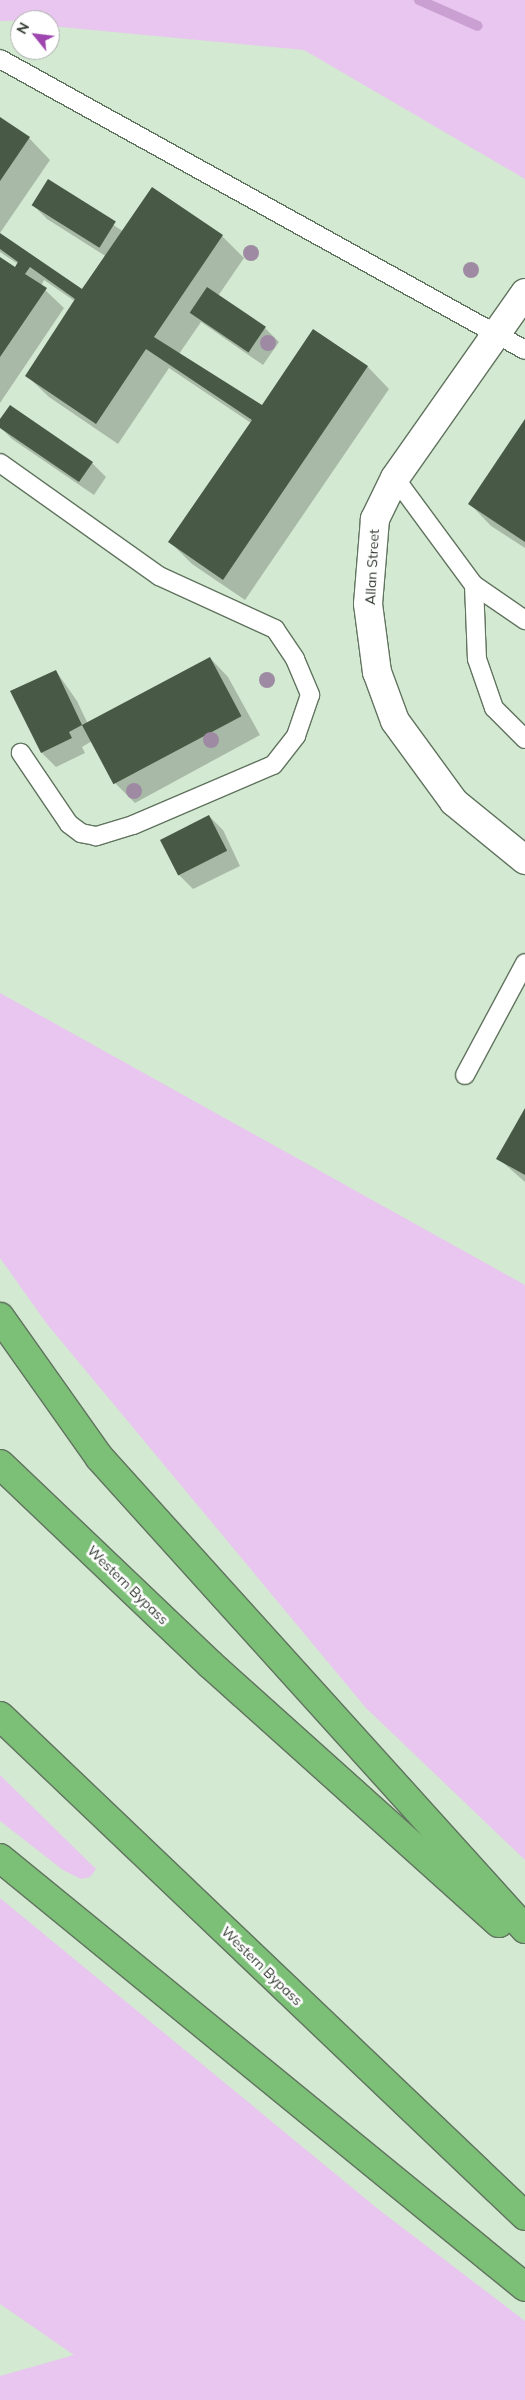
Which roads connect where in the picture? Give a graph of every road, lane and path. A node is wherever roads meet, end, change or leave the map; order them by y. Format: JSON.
{"nodes":[{"id":1,"x":0,"y":59,"type":"edge"},
{"id":2,"x":525,"y":293,"type":"edge"},
{"id":3,"x":498,"y":334,"type":"junction"},
{"id":4,"x":525,"y":350,"type":"edge"},
{"id":5,"x":0,"y":463,"type":"edge"},
{"id":6,"x":395,"y":478,"type":"junction"},
{"id":7,"x":474,"y":585,"type":"junction"},
{"id":8,"x":525,"y":620,"type":"edge"},
{"id":9,"x":525,"y":739,"type":"edge"},
{"id":10,"x":21,"y":753,"type":"dead end"},
{"id":11,"x":525,"y":860,"type":"edge"},
{"id":12,"x":525,"y":963,"type":"edge"},
{"id":13,"x":465,"y":1075,"type":"dead end"},
{"id":14,"x":0,"y":1317,"type":"edge"},
{"id":15,"x":0,"y":1464,"type":"edge"},
{"id":16,"x":0,"y":1716,"type":"edge"},
{"id":17,"x":0,"y":1858,"type":"edge"},
{"id":18,"x":525,"y":1929,"type":"edge"},
{"id":19,"x":525,"y":1946,"type":"edge"},
{"id":20,"x":525,"y":2216,"type":"edge"},
{"id":21,"x":525,"y":2287,"type":"edge"}],
"edges":[{"from":1,"to":3,"type":"lane"},
{"from":2,"to":3,"type":"street","name":"Allan Street"},
{"from":3,"to":4,"type":"lane"},
{"from":3,"to":6,"type":"street","name":"Allan Street"},
{"from":5,"to":10,"type":"lane"},
{"from":6,"to":7,"type":"lane"},
{"from":6,"to":11,"type":"street","name":"Allan Street"},
{"from":7,"to":8,"type":"lane"},
{"from":7,"to":9,"type":"lane"},
{"from":12,"to":13,"type":"lane"},
{"from":14,"to":18,"type":"highway"},
{"from":15,"to":19,"type":"highway","name":"Western Bypass"},
{"from":16,"to":20,"type":"highway","name":"Western Bypass"},
{"from":17,"to":21,"type":"highway"}]}
